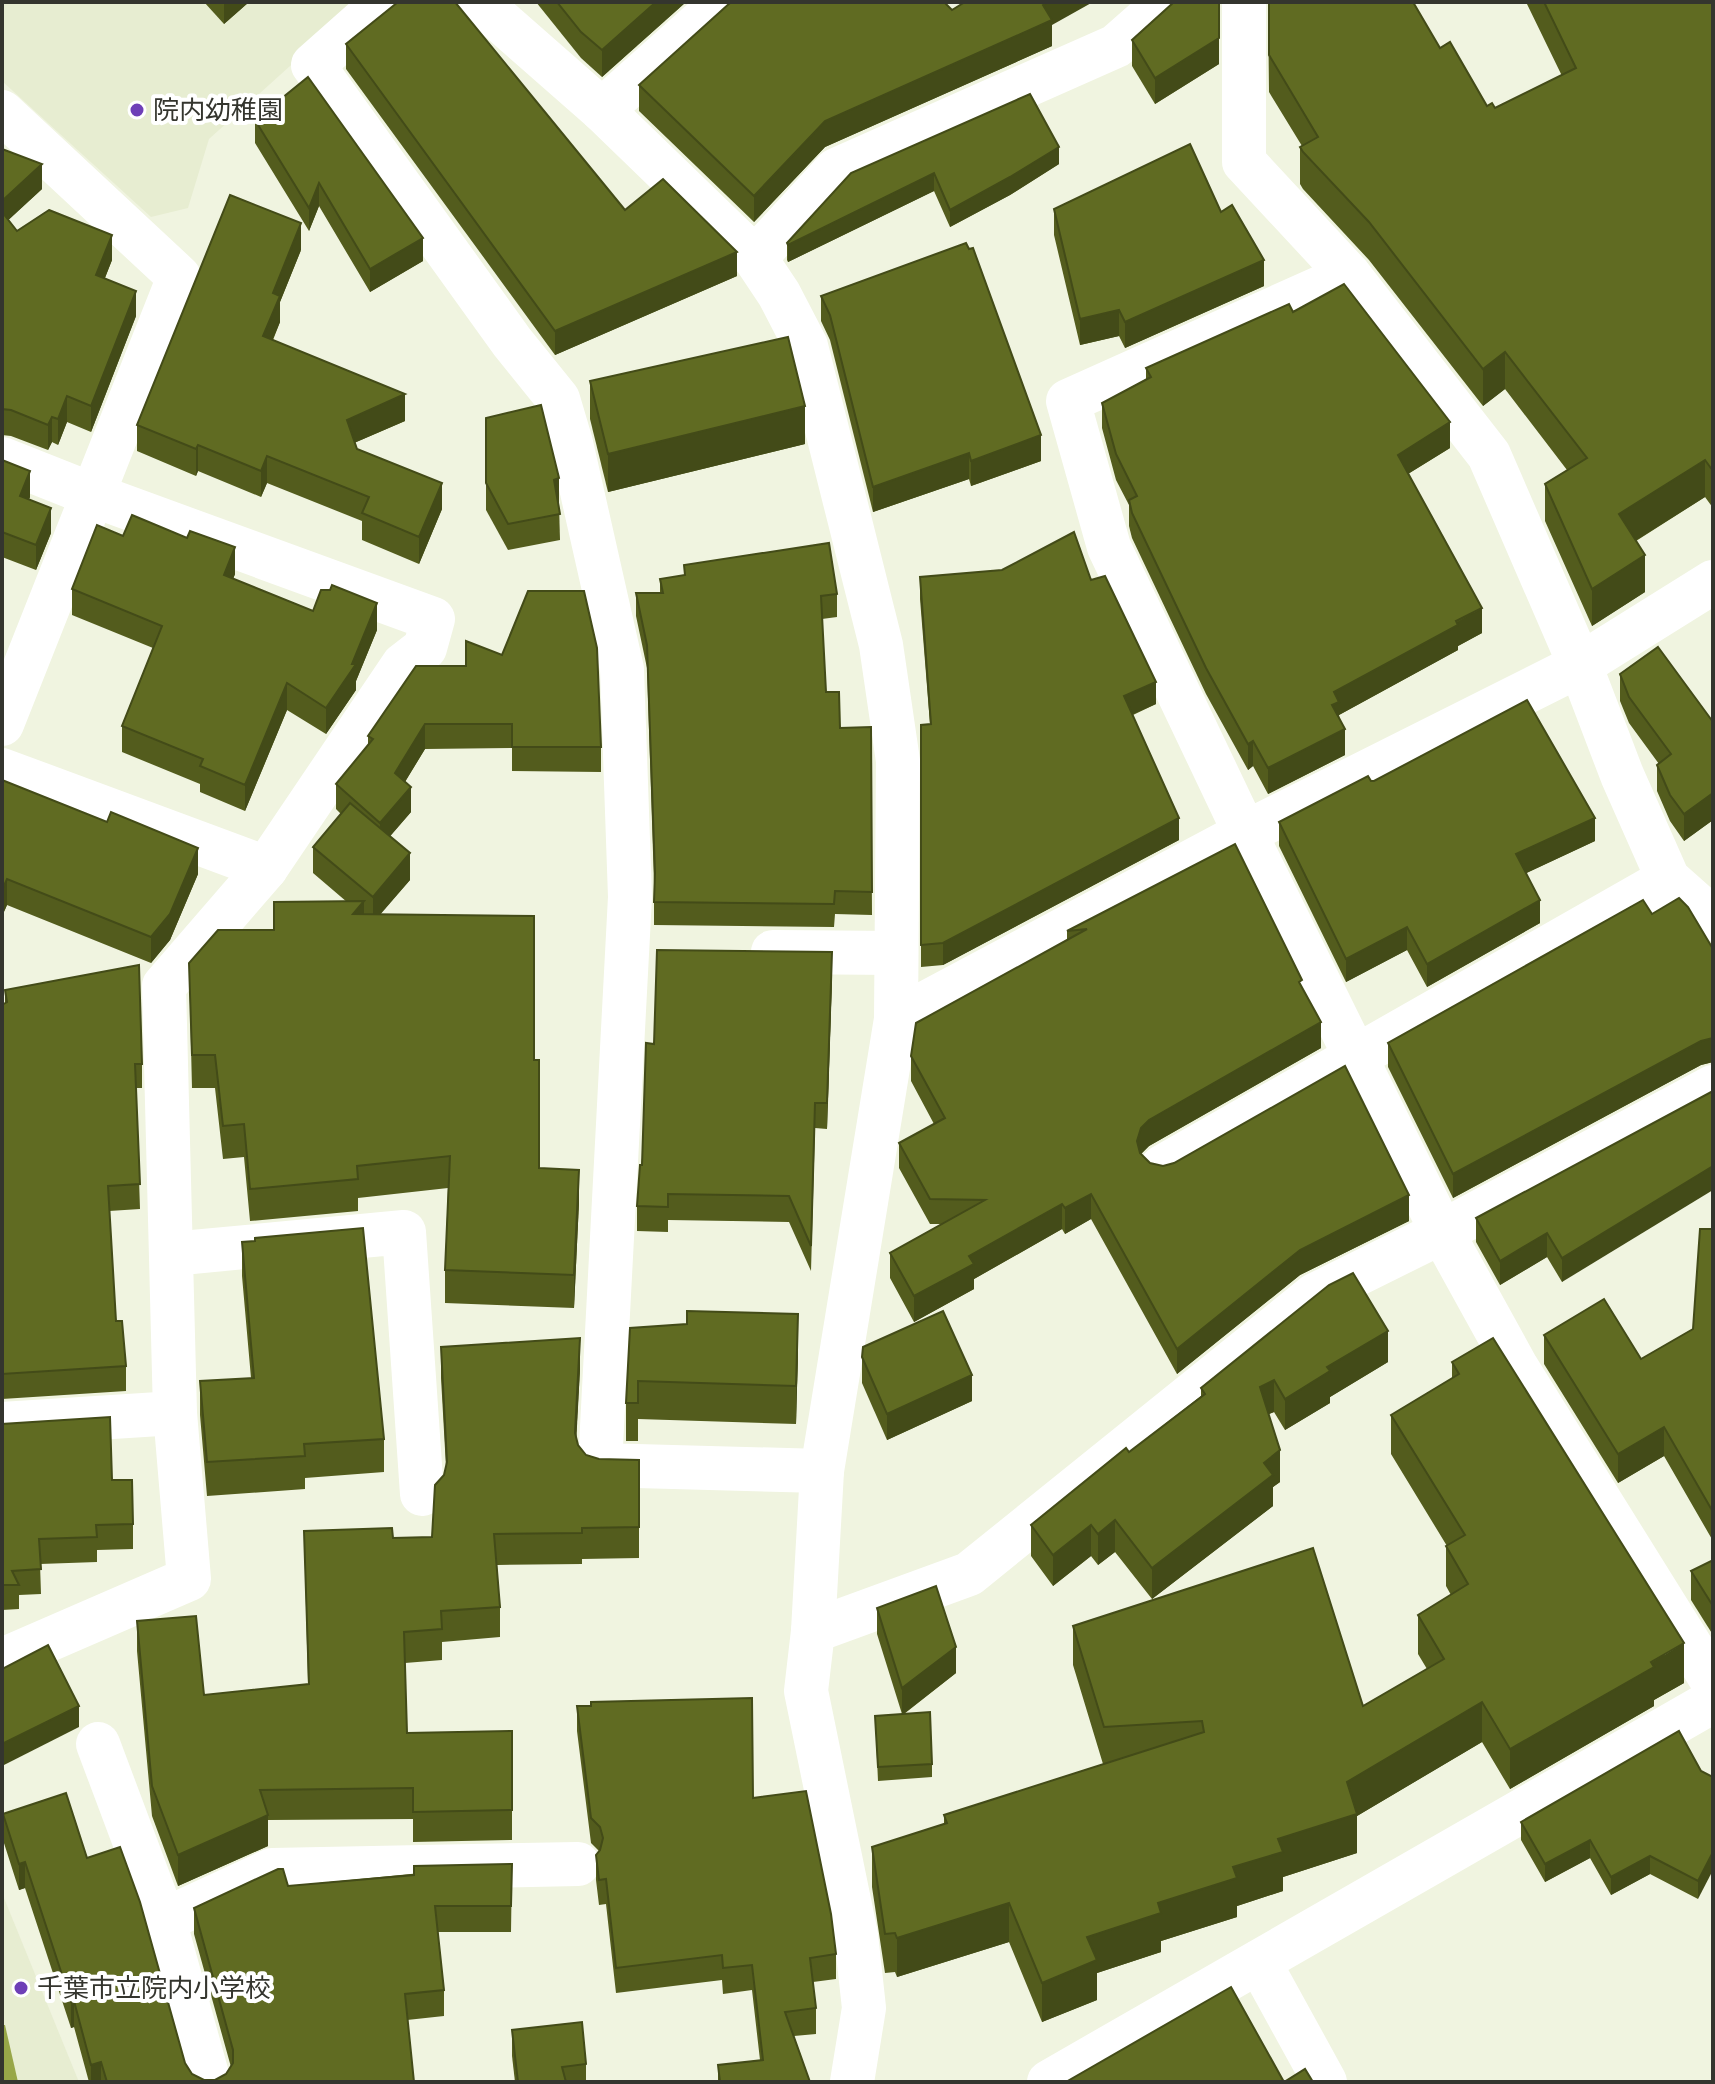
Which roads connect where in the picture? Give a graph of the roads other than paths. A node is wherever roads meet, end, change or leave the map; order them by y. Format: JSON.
{"nodes":[{"id":1,"x":384,"y":2,"type":"edge"},
{"id":2,"x":479,"y":2,"type":"edge"},
{"id":3,"x":723,"y":2,"type":"edge"},
{"id":4,"x":1166,"y":2,"type":"edge"},
{"id":5,"x":1244,"y":2,"type":"edge"},
{"id":6,"x":602,"y":110,"type":"junction"},
{"id":7,"x":2,"y":112,"type":"edge"},
{"id":8,"x":755,"y":258,"type":"junction"},
{"id":9,"x":1349,"y":275,"type":"junction"},
{"id":10,"x":806,"y":346,"type":"junction"},
{"id":11,"x":759,"y":356,"type":"edge"},
{"id":12,"x":2,"y":459,"type":"edge"},
{"id":13,"x":93,"y":495,"type":"junction"},
{"id":14,"x":1713,"y":582,"type":"edge"},
{"id":15,"x":1580,"y":665,"type":"junction"},
{"id":16,"x":7,"y":696,"type":"edge"},
{"id":17,"x":2,"y":770,"type":"edge"},
{"id":18,"x":1245,"y":833,"type":"junction"},
{"id":19,"x":266,"y":868,"type":"junction"},
{"id":20,"x":1668,"y":879,"type":"junction"},
{"id":21,"x":1713,"y":919,"type":"edge"},
{"id":22,"x":627,"y":950,"type":"junction"},
{"id":23,"x":674,"y":950,"type":"edge"},
{"id":24,"x":738,"y":951,"type":"edge"},
{"id":25,"x":896,"y":953,"type":"junction"},
{"id":26,"x":896,"y":1019,"type":"junction"},
{"id":27,"x":1355,"y":1057,"type":"junction"},
{"id":28,"x":1713,"y":1087,"type":"edge"},
{"id":29,"x":1162,"y":1167,"type":"edge"},
{"id":30,"x":1442,"y":1232,"type":"junction"},
{"id":31,"x":171,"y":1254,"type":"junction"},
{"id":32,"x":175,"y":1413,"type":"junction"},
{"id":33,"x":2,"y":1424,"type":"edge"},
{"id":34,"x":822,"y":1471,"type":"junction"},
{"id":35,"x":422,"y":1494,"type":"dead end"},
{"id":36,"x":813,"y":1631,"type":"junction"},
{"id":37,"x":2,"y":1660,"type":"edge"},
{"id":38,"x":1713,"y":1682,"type":"edge"},
{"id":39,"x":1713,"y":1701,"type":"edge"},
{"id":40,"x":98,"y":1744,"type":"dead end"},
{"id":41,"x":578,"y":1864,"type":"dead end"},
{"id":42,"x":164,"y":1920,"type":"junction"},
{"id":43,"x":1259,"y":1962,"type":"junction"},
{"id":44,"x":209,"y":2082,"type":"edge"},
{"id":45,"x":852,"y":2082,"type":"edge"},
{"id":46,"x":1049,"y":2082,"type":"edge"},
{"id":47,"x":1325,"y":2082,"type":"edge"}],
"edges":[{"from":1,"to":22,"type":"street"},
{"from":2,"to":6,"type":"street"},
{"from":3,"to":6,"type":"street"},
{"from":4,"to":8,"type":"street"},
{"from":5,"to":9,"type":"street"},
{"from":6,"to":8,"type":"street"},
{"from":7,"to":13,"type":"street"},
{"from":8,"to":10,"type":"street"},
{"from":9,"to":15,"type":"street"},
{"from":9,"to":18,"type":"street"},
{"from":10,"to":11,"type":"street"},
{"from":10,"to":25,"type":"street"},
{"from":12,"to":13,"type":"street"},
{"from":13,"to":16,"type":"street"},
{"from":13,"to":19,"type":"street"},
{"from":14,"to":15,"type":"street"},
{"from":15,"to":18,"type":"street"},
{"from":15,"to":20,"type":"street"},
{"from":17,"to":19,"type":"street"},
{"from":18,"to":26,"type":"street"},
{"from":18,"to":27,"type":"street"},
{"from":19,"to":31,"type":"street"},
{"from":20,"to":21,"type":"street"},
{"from":20,"to":27,"type":"street"},
{"from":22,"to":23,"type":"street"},
{"from":22,"to":34,"type":"street"},
{"from":24,"to":25,"type":"street"},
{"from":25,"to":26,"type":"street"},
{"from":26,"to":34,"type":"street"},
{"from":27,"to":29,"type":"street"},
{"from":27,"to":30,"type":"street"},
{"from":28,"to":30,"type":"street"},
{"from":30,"to":36,"type":"street"},
{"from":30,"to":38,"type":"street"},
{"from":31,"to":32,"type":"street"},
{"from":31,"to":35,"type":"street"},
{"from":32,"to":33,"type":"street"},
{"from":32,"to":37,"type":"street"},
{"from":34,"to":36,"type":"street"},
{"from":36,"to":45,"type":"street"},
{"from":39,"to":43,"type":"street"},
{"from":40,"to":42,"type":"street"},
{"from":41,"to":42,"type":"street"},
{"from":42,"to":44,"type":"street"},
{"from":43,"to":46,"type":"street"},
{"from":43,"to":47,"type":"street"}]}
